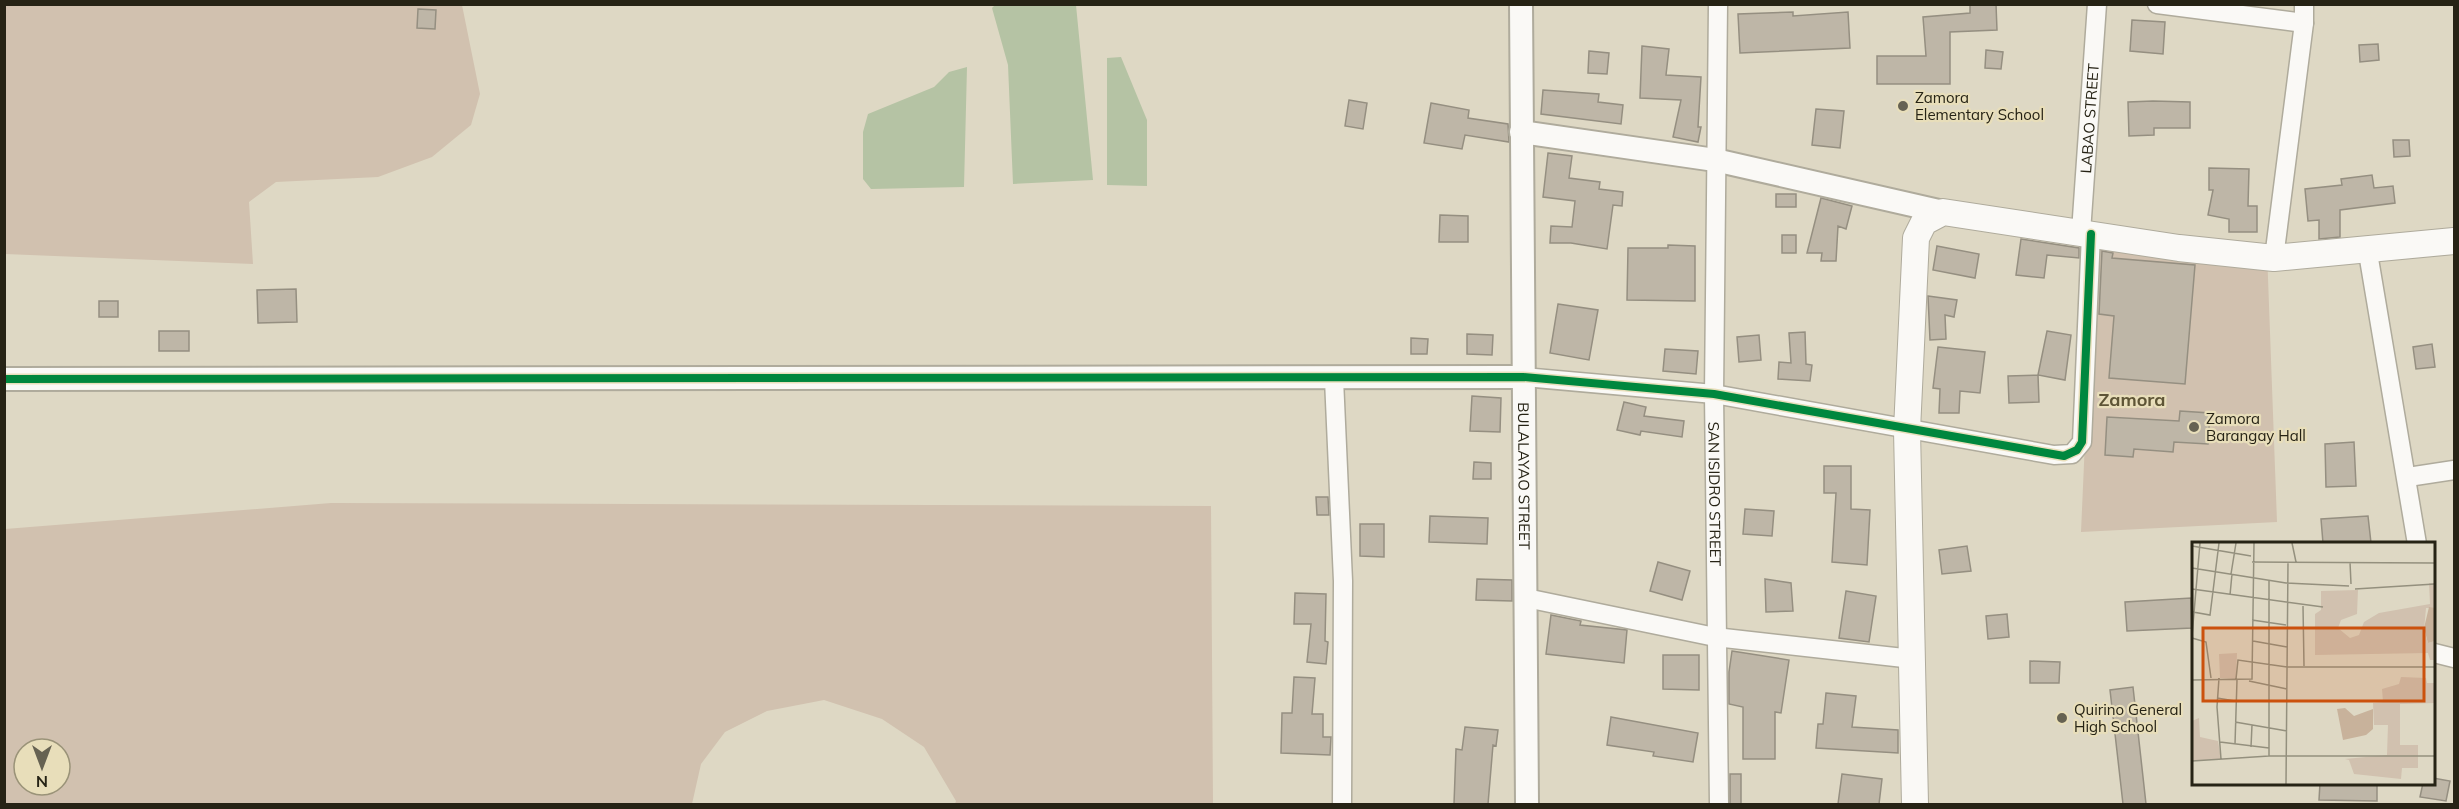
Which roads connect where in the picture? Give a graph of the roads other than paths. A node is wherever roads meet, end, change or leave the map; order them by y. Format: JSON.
{"nodes":[{"id":1,"x":1521,"y":4,"type":"edge"},
{"id":2,"x":1718,"y":4,"type":"edge"},
{"id":3,"x":2097,"y":4,"type":"edge"},
{"id":4,"x":2157,"y":4,"type":"edge"},
{"id":5,"x":2304,"y":14,"type":"edge"},
{"id":6,"x":1521,"y":132,"type":"junction"},
{"id":7,"x":1715,"y":160,"type":"junction"},
{"id":8,"x":1943,"y":212,"type":"junction"},
{"id":9,"x":2086,"y":233,"type":"junction"},
{"id":10,"x":2454,"y":241,"type":"edge"},
{"id":11,"x":2367,"y":247,"type":"junction"},
{"id":12,"x":2274,"y":258,"type":"junction"},
{"id":13,"x":1523,"y":377,"type":"junction"},
{"id":14,"x":4,"y":379,"type":"edge"},
{"id":15,"x":1334,"y":379,"type":"junction"},
{"id":16,"x":1714,"y":394,"type":"junction"},
{"id":17,"x":1907,"y":430,"type":"junction"},
{"id":18,"x":2454,"y":470,"type":"edge"},
{"id":19,"x":2408,"y":477,"type":"junction"},
{"id":20,"x":2417,"y":542,"type":"edge"},
{"id":21,"x":1526,"y":598,"type":"junction"},
{"id":22,"x":1715,"y":637,"type":"junction"},
{"id":23,"x":2435,"y":653,"type":"edge"},
{"id":24,"x":2454,"y":658,"type":"edge"},
{"id":25,"x":1913,"y":659,"type":"junction"},
{"id":26,"x":1342,"y":804,"type":"edge"},
{"id":27,"x":1527,"y":804,"type":"edge"},
{"id":28,"x":1719,"y":804,"type":"edge"},
{"id":29,"x":1915,"y":804,"type":"edge"}],
"edges":[{"from":1,"to":6,"type":"street","name":"BULALAYAO STREET"},
{"from":2,"to":7,"type":"street","name":"SAN ISIDRO STREET"},
{"from":3,"to":9,"type":"street","name":"LABAO STREET"},
{"from":4,"to":5,"type":"street"},
{"from":5,"to":12,"type":"street"},
{"from":6,"to":7,"type":"street"},
{"from":6,"to":13,"type":"street","name":"BULALAYAO STREET"},
{"from":7,"to":8,"type":"street"},
{"from":7,"to":16,"type":"street","name":"SAN ISIDRO STREET"},
{"from":8,"to":9,"type":"main road"},
{"from":8,"to":17,"type":"main road"},
{"from":9,"to":12,"type":"main road"},
{"from":9,"to":17,"type":"street","name":"LABAO STREET"},
{"from":10,"to":11,"type":"main road"},
{"from":11,"to":12,"type":"main road"},
{"from":11,"to":19,"type":"street"},
{"from":13,"to":15,"type":"street"},
{"from":13,"to":16,"type":"street"},
{"from":13,"to":21,"type":"street","name":"BULALAYAO STREET"},
{"from":14,"to":15,"type":"street"},
{"from":15,"to":26,"type":"street"},
{"from":16,"to":17,"type":"street"},
{"from":16,"to":22,"type":"street","name":"SAN ISIDRO STREET"},
{"from":17,"to":25,"type":"main road"},
{"from":18,"to":19,"type":"street"},
{"from":19,"to":20,"type":"street"},
{"from":21,"to":22,"type":"street"},
{"from":21,"to":27,"type":"street","name":"BULALAYAO STREET"},
{"from":22,"to":25,"type":"street"},
{"from":22,"to":28,"type":"street","name":"SAN ISIDRO STREET"},
{"from":23,"to":24,"type":"street"},
{"from":25,"to":29,"type":"main road"}]}
